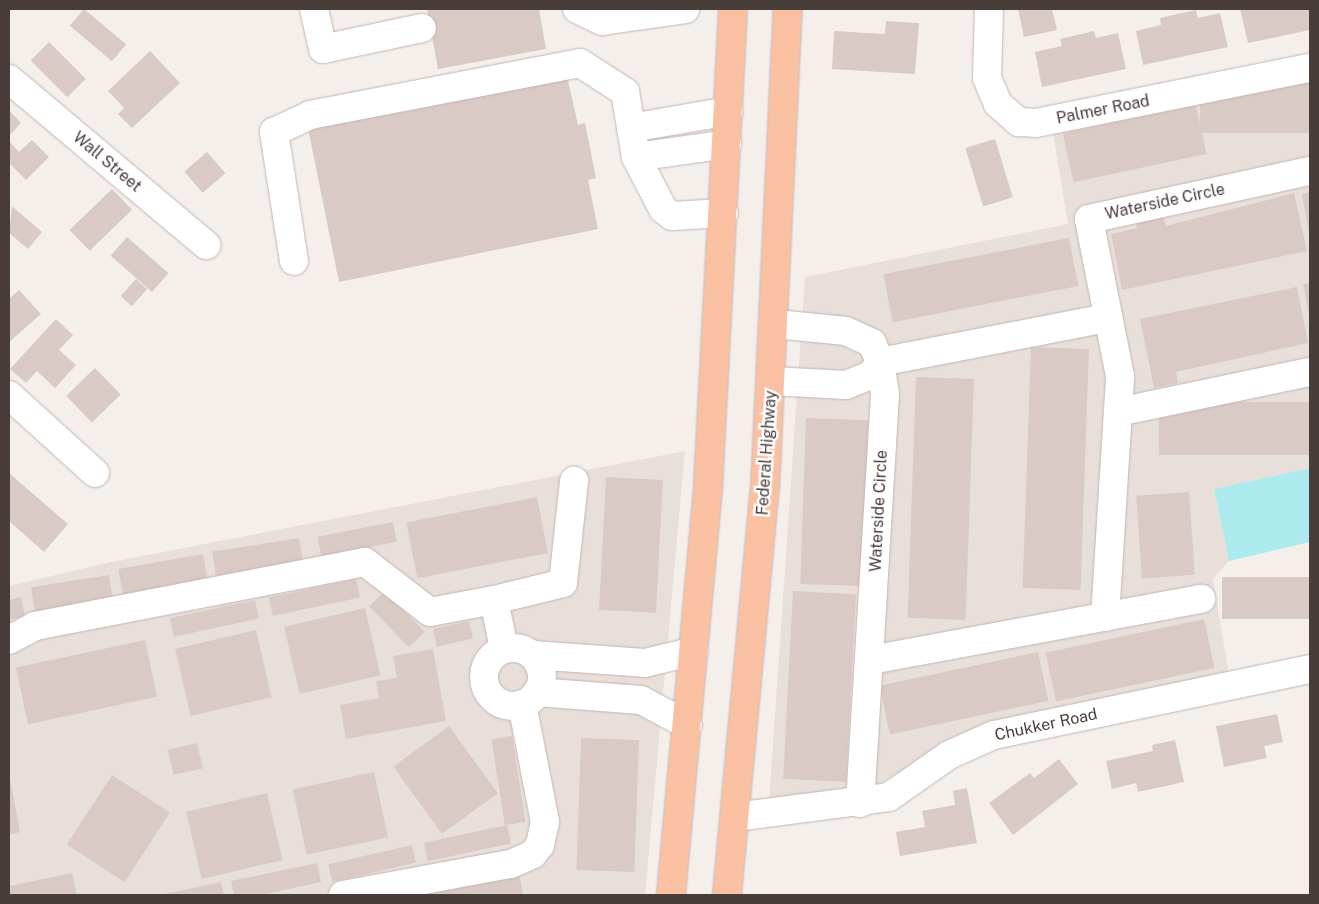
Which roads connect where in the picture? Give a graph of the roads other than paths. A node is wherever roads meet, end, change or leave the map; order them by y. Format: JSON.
{"nodes":[{"id":1,"x":314,"y":9,"type":"edge"},
{"id":2,"x":577,"y":9,"type":"edge"},
{"id":3,"x":685,"y":9,"type":"edge"},
{"id":4,"x":733,"y":9,"type":"edge"},
{"id":5,"x":788,"y":9,"type":"edge"},
{"id":6,"x":989,"y":9,"type":"edge"},
{"id":7,"x":422,"y":28,"type":"dead end"},
{"id":8,"x":1310,"y":68,"type":"edge"},
{"id":9,"x":9,"y":79,"type":"edge"},
{"id":10,"x":729,"y":111,"type":"junction"},
{"id":11,"x":631,"y":128,"type":"junction"},
{"id":12,"x":727,"y":144,"type":"junction"},
{"id":13,"x":636,"y":157,"type":"junction"},
{"id":14,"x":1310,"y":171,"type":"edge"},
{"id":15,"x":724,"y":214,"type":"junction"},
{"id":16,"x":206,"y":246,"type":"dead end"},
{"id":17,"x":294,"y":262,"type":"dead end"},
{"id":18,"x":1107,"y":318,"type":"junction"},
{"id":19,"x":776,"y":324,"type":"junction"},
{"id":20,"x":880,"y":362,"type":"junction"},
{"id":21,"x":1310,"y":372,"type":"edge"},
{"id":22,"x":772,"y":381,"type":"junction"},
{"id":23,"x":9,"y":395,"type":"edge"},
{"id":24,"x":1118,"y":412,"type":"junction"},
{"id":25,"x":95,"y":472,"type":"dead end"},
{"id":26,"x":574,"y":481,"type":"dead end"},
{"id":27,"x":1200,"y":599,"type":"dead end"},
{"id":28,"x":494,"y":600,"type":"junction"},
{"id":29,"x":1105,"y":617,"type":"junction"},
{"id":30,"x":9,"y":640,"type":"edge"},
{"id":31,"x":504,"y":649,"type":"junction"},
{"id":32,"x":694,"y":651,"type":"junction"},
{"id":33,"x":532,"y":655,"type":"junction"},
{"id":34,"x":871,"y":660,"type":"junction"},
{"id":35,"x":1310,"y":669,"type":"edge"},
{"id":36,"x":530,"y":698,"type":"junction"},
{"id":37,"x":688,"y":724,"type":"junction"},
{"id":38,"x":860,"y":803,"type":"junction"},
{"id":39,"x":736,"y":817,"type":"junction"},
{"id":40,"x":343,"y":895,"type":"edge"},
{"id":41,"x":671,"y":895,"type":"edge"},
{"id":42,"x":727,"y":895,"type":"edge"}],
"edges":[{"from":1,"to":7,"type":"street"},
{"from":2,"to":3,"type":"street"},
{"from":4,"to":10,"type":"main road"},
{"from":5,"to":19,"type":"main road","name":"Federal Highway"},
{"from":6,"to":8,"type":"street","name":"Palmer Road"},
{"from":9,"to":16,"type":"street","name":"Wall Street"},
{"from":10,"to":11,"type":"street"},
{"from":10,"to":12,"type":"main road"},
{"from":11,"to":13,"type":"street"},
{"from":11,"to":17,"type":"street"},
{"from":12,"to":13,"type":"street"},
{"from":12,"to":15,"type":"main road"},
{"from":13,"to":15,"type":"street"},
{"from":14,"to":18,"type":"street","name":"Waterside Circle"},
{"from":15,"to":32,"type":"main road"},
{"from":18,"to":20,"type":"street"},
{"from":18,"to":24,"type":"street","name":"Waterside Circle"},
{"from":19,"to":20,"type":"street","name":"Waterside Circle"},
{"from":19,"to":22,"type":"main road","name":"Federal Highway"},
{"from":20,"to":22,"type":"street"},
{"from":20,"to":34,"type":"street","name":"Waterside Circle"},
{"from":21,"to":24,"type":"street"},
{"from":22,"to":39,"type":"main road","name":"Federal Highway"},
{"from":23,"to":25,"type":"street"},
{"from":24,"to":29,"type":"street","name":"Waterside Circle"},
{"from":26,"to":28,"type":"street"},
{"from":27,"to":29,"type":"street"},
{"from":28,"to":30,"type":"street"},
{"from":28,"to":31,"type":"street"},
{"from":29,"to":34,"type":"street"},
{"from":31,"to":33,"type":"street"},
{"from":31,"to":36,"type":"street"},
{"from":32,"to":33,"type":"street"},
{"from":32,"to":37,"type":"main road"},
{"from":33,"to":36,"type":"street"},
{"from":34,"to":38,"type":"street","name":"Waterside Circle"},
{"from":35,"to":38,"type":"street","name":"Chukker Road"},
{"from":36,"to":37,"type":"street"},
{"from":36,"to":40,"type":"street"},
{"from":37,"to":41,"type":"main road"},
{"from":38,"to":39,"type":"street","name":"Chukker Road"},
{"from":39,"to":42,"type":"main road","name":"Federal Highway"}]}
